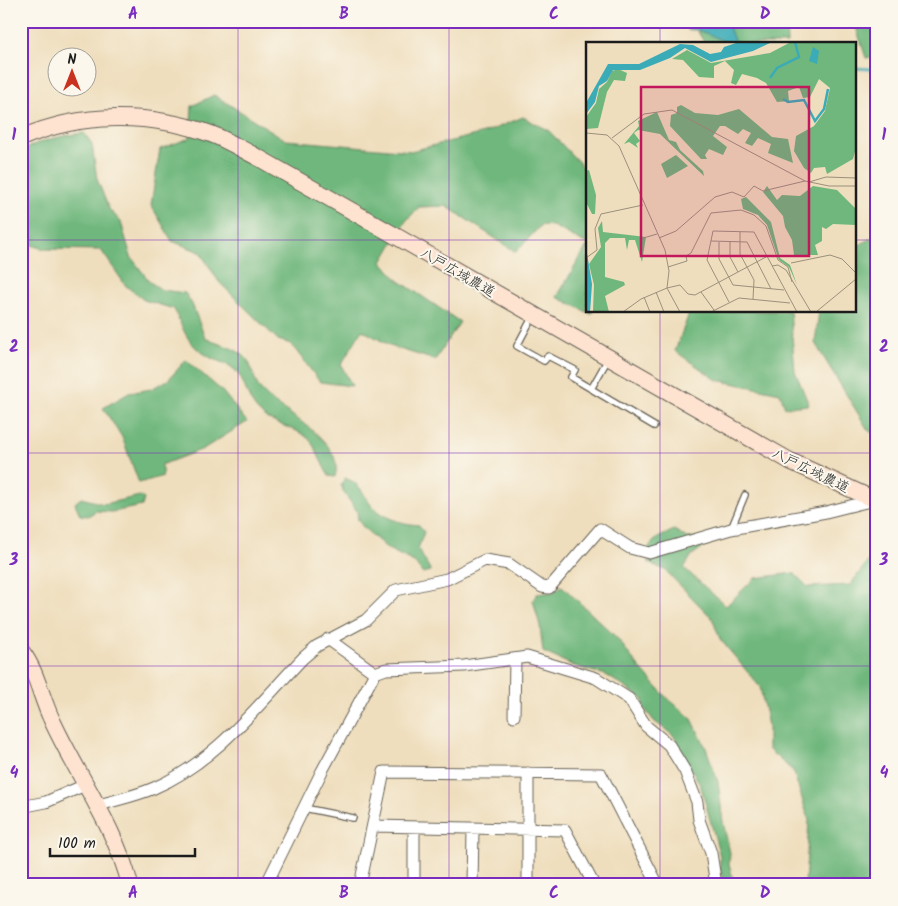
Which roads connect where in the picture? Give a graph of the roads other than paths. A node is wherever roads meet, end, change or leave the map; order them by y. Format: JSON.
{"nodes":[{"id":1,"x":21,"y":138,"type":"edge"},
{"id":2,"x":533,"y":316,"type":"junction"},
{"id":3,"x":608,"y":359,"type":"junction"},
{"id":4,"x":591,"y":389,"type":"junction"},
{"id":5,"x":654,"y":426,"type":"dead end"},
{"id":6,"x":745,"y":495,"type":"dead end"},
{"id":7,"x":875,"y":500,"type":"edge"},
{"id":8,"x":731,"y":528,"type":"junction"},
{"id":9,"x":328,"y":639,"type":"junction"},
{"id":10,"x":21,"y":651,"type":"edge"},
{"id":11,"x":515,"y":659,"type":"junction"},
{"id":12,"x":375,"y":674,"type":"junction"},
{"id":13,"x":514,"y":716,"type":"dead end"},
{"id":14,"x":528,"y":773,"type":"junction"},
{"id":15,"x":85,"y":785,"type":"junction"},
{"id":16,"x":96,"y":806,"type":"junction"},
{"id":17,"x":21,"y":807,"type":"edge"},
{"id":18,"x":304,"y":808,"type":"junction"},
{"id":19,"x":353,"y":818,"type":"dead end"},
{"id":20,"x":374,"y":826,"type":"junction"},
{"id":21,"x":414,"y":828,"type":"junction"},
{"id":22,"x":473,"y":829,"type":"junction"},
{"id":23,"x":528,"y":829,"type":"junction"},
{"id":24,"x":130,"y":885,"type":"edge"},
{"id":25,"x":266,"y":885,"type":"edge"},
{"id":26,"x":360,"y":885,"type":"edge"},
{"id":27,"x":414,"y":885,"type":"edge"},
{"id":28,"x":472,"y":885,"type":"edge"},
{"id":29,"x":528,"y":885,"type":"edge"},
{"id":30,"x":594,"y":885,"type":"edge"},
{"id":31,"x":658,"y":885,"type":"edge"},
{"id":32,"x":716,"y":885,"type":"edge"}],
"edges":[{"from":1,"to":2,"type":"street","name":"八戸広域農道"},
{"from":2,"to":3,"type":"street","name":"八戸広域農道"},
{"from":2,"to":4,"type":"lane"},
{"from":3,"to":4,"type":"lane"},
{"from":3,"to":7,"type":"street","name":"八戸広域農道"},
{"from":4,"to":5,"type":"lane"},
{"from":6,"to":8,"type":"lane"},
{"from":7,"to":8,"type":"street"},
{"from":8,"to":9,"type":"street"},
{"from":9,"to":12,"type":"street"},
{"from":9,"to":16,"type":"street"},
{"from":10,"to":15,"type":"street"},
{"from":11,"to":12,"type":"street"},
{"from":11,"to":13,"type":"street"},
{"from":11,"to":32,"type":"street"},
{"from":12,"to":18,"type":"street"},
{"from":14,"to":20,"type":"street"},
{"from":14,"to":23,"type":"street"},
{"from":14,"to":31,"type":"street"},
{"from":15,"to":16,"type":"street"},
{"from":15,"to":17,"type":"street"},
{"from":16,"to":24,"type":"street"},
{"from":18,"to":19,"type":"lane"},
{"from":18,"to":25,"type":"street"},
{"from":20,"to":21,"type":"street"},
{"from":20,"to":26,"type":"street"},
{"from":21,"to":22,"type":"street"},
{"from":21,"to":27,"type":"street"},
{"from":22,"to":23,"type":"street"},
{"from":22,"to":28,"type":"street"},
{"from":23,"to":29,"type":"street"},
{"from":23,"to":30,"type":"street"}]}
